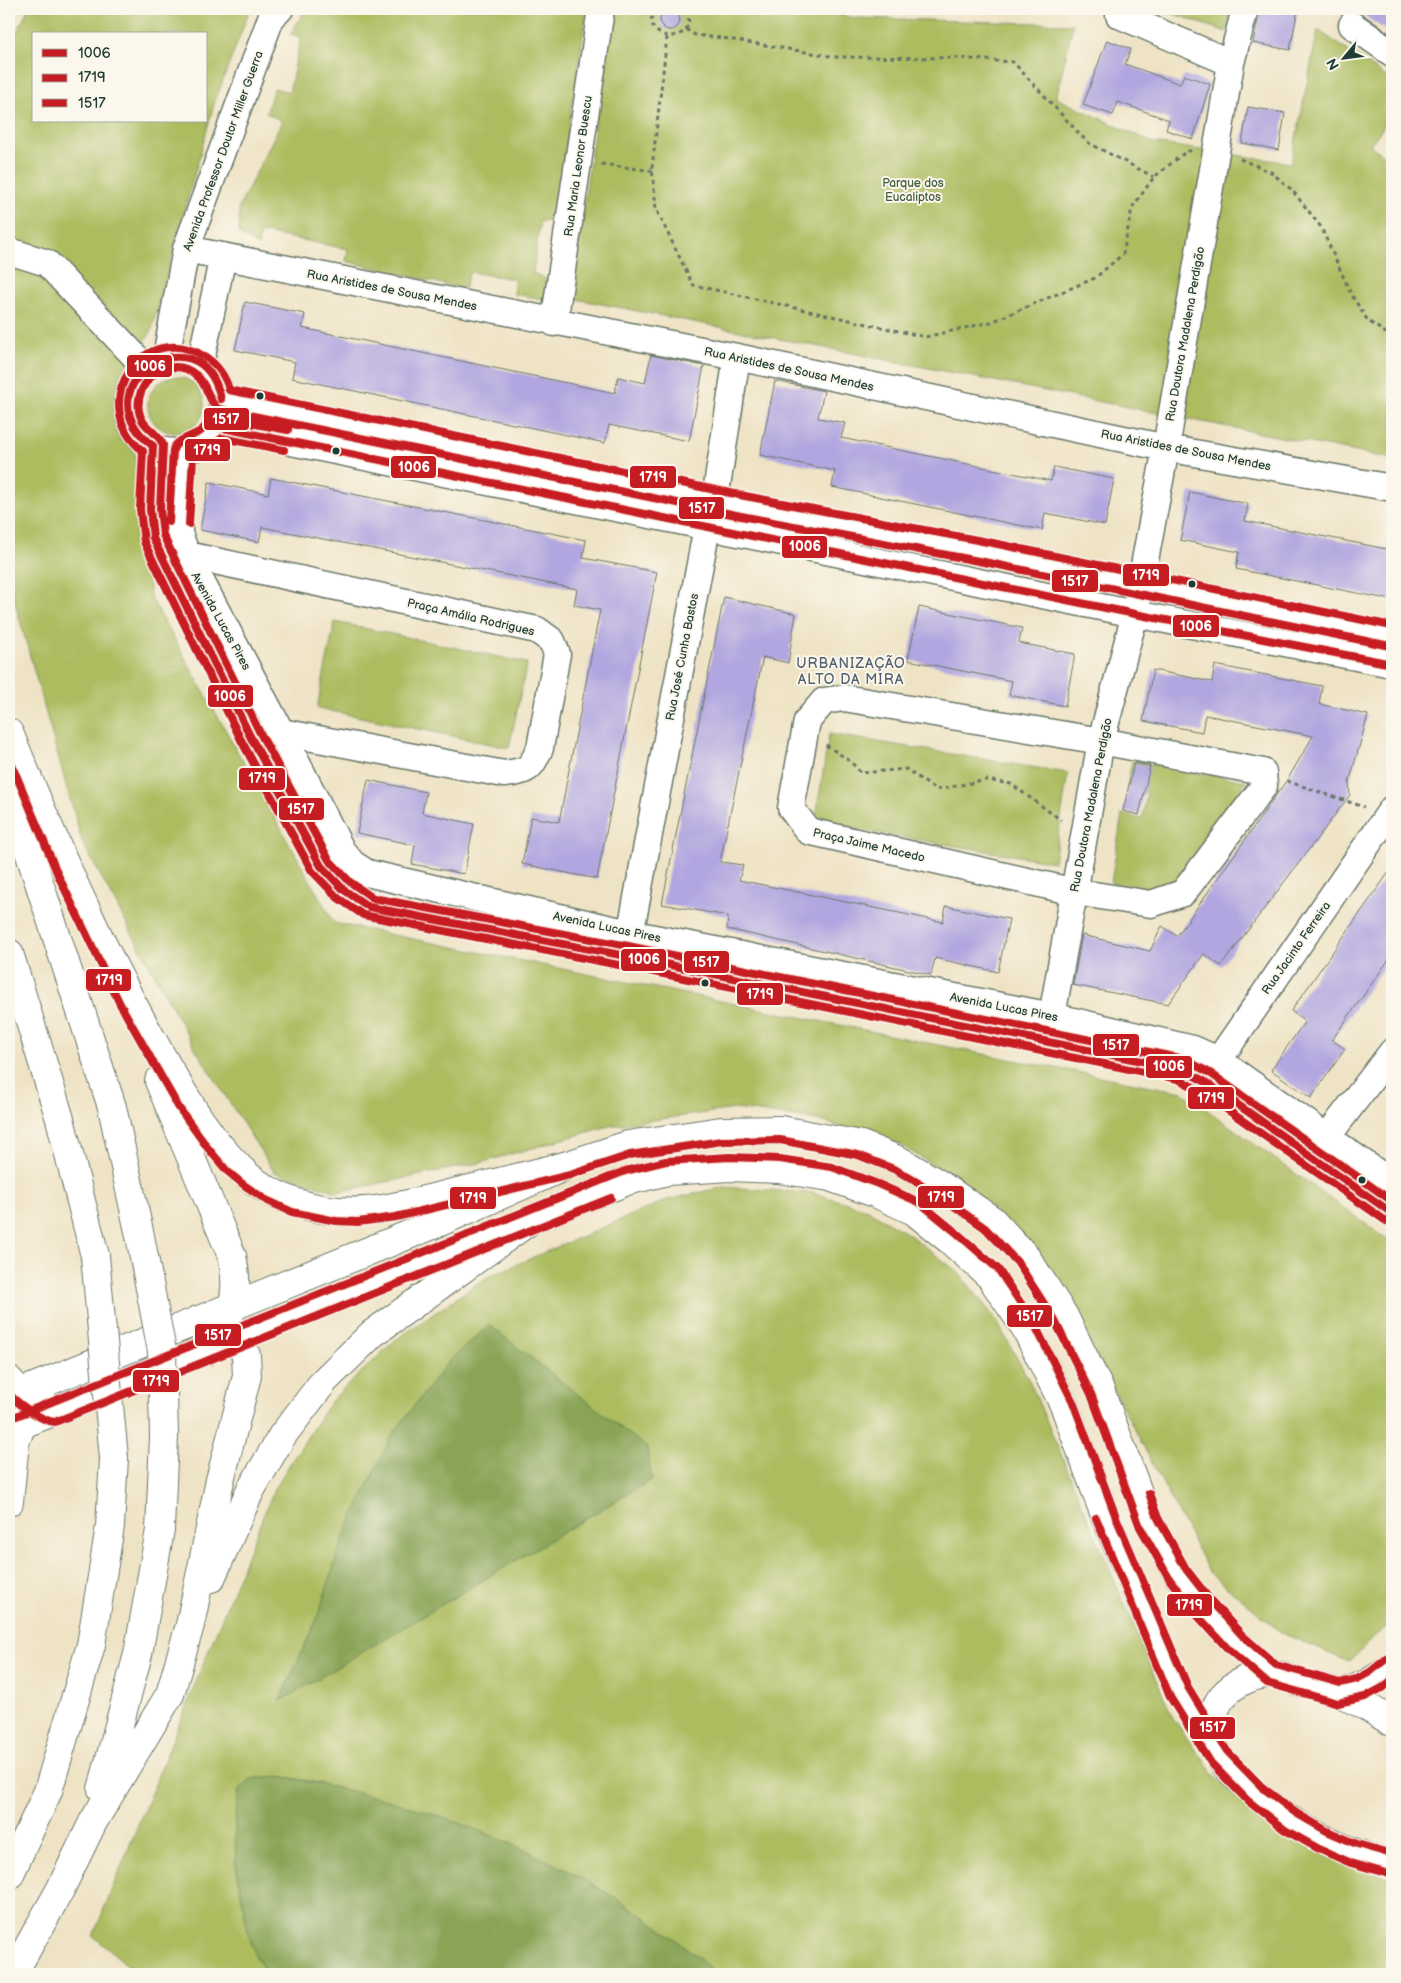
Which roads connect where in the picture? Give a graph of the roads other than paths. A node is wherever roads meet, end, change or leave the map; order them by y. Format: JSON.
{"nodes":[{"id":1,"x":280,"y":9,"type":"edge"},
{"id":2,"x":601,"y":9,"type":"edge"},
{"id":3,"x":1245,"y":9,"type":"edge"},
{"id":4,"x":1119,"y":15,"type":"dead end"},
{"id":5,"x":1352,"y":25,"type":"dead end"},
{"id":6,"x":1392,"y":53,"type":"edge"},
{"id":7,"x":1231,"y":63,"type":"junction"},
{"id":8,"x":186,"y":249,"type":"junction"},
{"id":9,"x":9,"y":251,"type":"edge"},
{"id":10,"x":223,"y":256,"type":"junction"},
{"id":11,"x":554,"y":323,"type":"junction"},
{"id":12,"x":737,"y":357,"type":"junction"},
{"id":13,"x":156,"y":363,"type":"junction"},
{"id":14,"x":200,"y":365,"type":"junction"},
{"id":15,"x":221,"y":399,"type":"junction"},
{"id":16,"x":218,"y":426,"type":"junction"},
{"id":17,"x":153,"y":446,"type":"junction"},
{"id":18,"x":1166,"y":448,"type":"junction"},
{"id":19,"x":183,"y":451,"type":"junction"},
{"id":20,"x":1392,"y":488,"type":"edge"},
{"id":21,"x":714,"y":499,"type":"junction"},
{"id":22,"x":707,"y":527,"type":"junction"},
{"id":23,"x":187,"y":555,"type":"junction"},
{"id":24,"x":1140,"y":584,"type":"junction"},
{"id":25,"x":1135,"y":614,"type":"junction"},
{"id":26,"x":1392,"y":636,"type":"edge"},
{"id":27,"x":1392,"y":664,"type":"edge"},
{"id":28,"x":282,"y":732,"type":"junction"},
{"id":29,"x":9,"y":733,"type":"edge"},
{"id":30,"x":250,"y":736,"type":"junction"},
{"id":31,"x":1101,"y":741,"type":"junction"},
{"id":32,"x":9,"y":790,"type":"edge"},
{"id":33,"x":1390,"y":812,"type":"edge"},
{"id":34,"x":1075,"y":892,"type":"junction"},
{"id":35,"x":627,"y":945,"type":"junction"},
{"id":36,"x":9,"y":953,"type":"edge"},
{"id":37,"x":129,"y":1000,"type":"junction"},
{"id":38,"x":1052,"y":1016,"type":"junction"},
{"id":39,"x":1044,"y":1041,"type":"junction"},
{"id":40,"x":1392,"y":1052,"type":"edge"},
{"id":41,"x":1211,"y":1071,"type":"junction"},
{"id":42,"x":1320,"y":1147,"type":"junction"},
{"id":43,"x":568,"y":1165,"type":"junction"},
{"id":44,"x":1392,"y":1183,"type":"edge"},
{"id":45,"x":1392,"y":1213,"type":"edge"},
{"id":46,"x":532,"y":1219,"type":"junction"},
{"id":47,"x":222,"y":1323,"type":"junction"},
{"id":48,"x":25,"y":1403,"type":"edge"},
{"id":49,"x":9,"y":1502,"type":"edge"},
{"id":50,"x":190,"y":1625,"type":"junction"},
{"id":51,"x":1392,"y":1667,"type":"edge"},
{"id":52,"x":1271,"y":1674,"type":"junction"},
{"id":53,"x":1340,"y":1693,"type":"junction"},
{"id":54,"x":1392,"y":1722,"type":"edge"},
{"id":55,"x":1219,"y":1757,"type":"junction"},
{"id":56,"x":93,"y":1822,"type":"junction"},
{"id":57,"x":1392,"y":1864,"type":"edge"},
{"id":58,"x":9,"y":1876,"type":"edge"},
{"id":59,"x":13,"y":1974,"type":"edge"}],
"edges":[{"from":1,"to":8,"type":"street","name":"Avenida Professor Doutor Miller Guerra"},
{"from":2,"to":11,"type":"street","name":"Rua Maria Leonor Buescu"},
{"from":3,"to":7,"type":"street","name":"Rua Doutora Madalena Perdigão"},
{"from":4,"to":7,"type":"street"},
{"from":5,"to":6,"type":"street"},
{"from":7,"to":18,"type":"street","name":"Rua Doutora Madalena Perdigão"},
{"from":8,"to":10,"type":"street","name":"Rua Aristides de Sousa Mendes"},
{"from":8,"to":13,"type":"street","name":"Avenida Professor Doutor Miller Guerra"},
{"from":9,"to":13,"type":"street"},
{"from":10,"to":11,"type":"street","name":"Rua Aristides de Sousa Mendes"},
{"from":10,"to":14,"type":"street"},
{"from":11,"to":12,"type":"street","name":"Rua Aristides de Sousa Mendes"},
{"from":12,"to":18,"type":"street","name":"Rua Aristides de Sousa Mendes"},
{"from":12,"to":21,"type":"street","name":"Rua José Cunha Bastos"},
{"from":13,"to":14,"type":"street"},
{"from":13,"to":17,"type":"street"},
{"from":14,"to":15,"type":"street"},
{"from":15,"to":16,"type":"street"},
{"from":15,"to":21,"type":"street"},
{"from":16,"to":19,"type":"street"},
{"from":16,"to":22,"type":"street"},
{"from":17,"to":19,"type":"street"},
{"from":17,"to":30,"type":"street","name":"Avenida Lucas Pires"},
{"from":18,"to":20,"type":"street","name":"Rua Aristides de Sousa Mendes"},
{"from":18,"to":24,"type":"street","name":"Rua Doutora Madalena Perdigão"},
{"from":19,"to":23,"type":"street","name":"Avenida Lucas Pires"},
{"from":21,"to":22,"type":"street","name":"Rua José Cunha Bastos"},
{"from":21,"to":24,"type":"street"},
{"from":22,"to":25,"type":"street"},
{"from":22,"to":35,"type":"street","name":"Rua José Cunha Bastos"},
{"from":23,"to":28,"type":"street","name":"Avenida Lucas Pires"},
{"from":23,"to":28,"type":"street","name":"Praça Amália Rodrigues"},
{"from":24,"to":25,"type":"street","name":"Rua Doutora Madalena Perdigão"},
{"from":24,"to":26,"type":"street"},
{"from":25,"to":27,"type":"street"},
{"from":25,"to":31,"type":"street","name":"Rua Doutora Madalena Perdigão"},
{"from":28,"to":30,"type":"street","name":"Praça Amália Rodrigues"},
{"from":28,"to":35,"type":"street","name":"Avenida Lucas Pires"},
{"from":29,"to":37,"type":"main road"},
{"from":30,"to":35,"type":"street","name":"Avenida Lucas Pires"},
{"from":31,"to":34,"type":"street","name":"Rua Doutora Madalena Perdigão"},
{"from":31,"to":34,"type":"street","name":"Praça Jaime Macedo"},
{"from":31,"to":34,"type":"street","name":"Praça Jaime Macedo"},
{"from":32,"to":56,"type":"main road","bridge":true},
{"from":33,"to":41,"type":"street","name":"Rua Jacinto Ferreira"},
{"from":34,"to":38,"type":"street","name":"Rua Doutora Madalena Perdigão"},
{"from":35,"to":38,"type":"street","name":"Avenida Lucas Pires"},
{"from":35,"to":39,"type":"street","name":"Avenida Lucas Pires"},
{"from":36,"to":58,"type":"main road","bridge":true},
{"from":37,"to":43,"type":"main road"},
{"from":37,"to":47,"type":"main road"},
{"from":38,"to":39,"type":"street","name":"Rua Doutora Madalena Perdigão"},
{"from":38,"to":41,"type":"street","name":"Avenida Lucas Pires"},
{"from":39,"to":41,"type":"street","name":"Avenida Lucas Pires"},
{"from":40,"to":42,"type":"street"},
{"from":41,"to":42,"type":"street","name":"Avenida Lucas Pires"},
{"from":42,"to":44,"type":"street","name":"Avenida Lucas Pires"},
{"from":42,"to":45,"type":"street","name":"Avenida Lucas Pires"},
{"from":43,"to":47,"type":"main road"},
{"from":43,"to":52,"type":"main road"},
{"from":46,"to":47,"type":"main road"},
{"from":46,"to":50,"type":"main road"},
{"from":46,"to":55,"type":"main road"},
{"from":47,"to":48,"type":"main road"},
{"from":47,"to":48,"type":"main road"},
{"from":47,"to":50,"type":"main road"},
{"from":48,"to":49,"type":"main road"},
{"from":50,"to":56,"type":"main road"},
{"from":51,"to":53,"type":"main road"},
{"from":52,"to":53,"type":"main road"},
{"from":52,"to":55,"type":"main road"},
{"from":53,"to":54,"type":"main road"},
{"from":55,"to":57,"type":"main road"},
{"from":56,"to":59,"type":"main road"}]}
